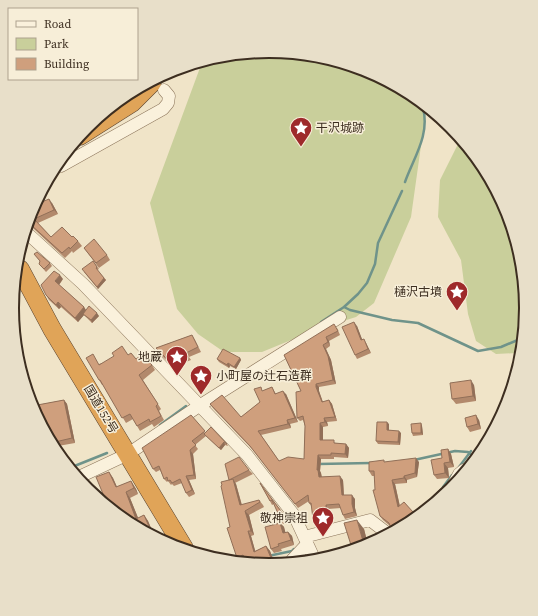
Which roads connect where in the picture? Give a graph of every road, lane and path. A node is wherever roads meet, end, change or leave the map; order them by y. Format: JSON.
{"nodes":[{"id":1,"x":158,"y":87,"type":"edge"},
{"id":2,"x":101,"y":122,"type":"edge"},
{"id":3,"x":65,"y":164,"type":"edge"},
{"id":4,"x":30,"y":236,"type":"edge"},
{"id":5,"x":22,"y":272,"type":"edge"},
{"id":6,"x":340,"y":317,"type":"dead end"},
{"id":7,"x":199,"y":406,"type":"junction"},
{"id":8,"x":128,"y":454,"type":"junction"},
{"id":9,"x":83,"y":475,"type":"edge"},
{"id":10,"x":383,"y":530,"type":"edge"},
{"id":11,"x":306,"y":540,"type":"junction"},
{"id":12,"x":180,"y":542,"type":"edge"},
{"id":13,"x":312,"y":554,"type":"edge"},
{"id":14,"x":294,"y":556,"type":"edge"}],
"edges":[{"from":1,"to":2,"type":"highway"},
{"from":1,"to":3,"type":"street"},
{"from":4,"to":7,"type":"street"},
{"from":5,"to":8,"type":"highway","name":"国道152号"},
{"from":6,"to":7,"type":"street"},
{"from":7,"to":8,"type":"street"},
{"from":7,"to":11,"type":"street"},
{"from":8,"to":9,"type":"street"},
{"from":8,"to":12,"type":"highway","name":"国道152号"},
{"from":10,"to":11,"type":"street"},
{"from":11,"to":13,"type":"street"},
{"from":11,"to":14,"type":"street"}]}
